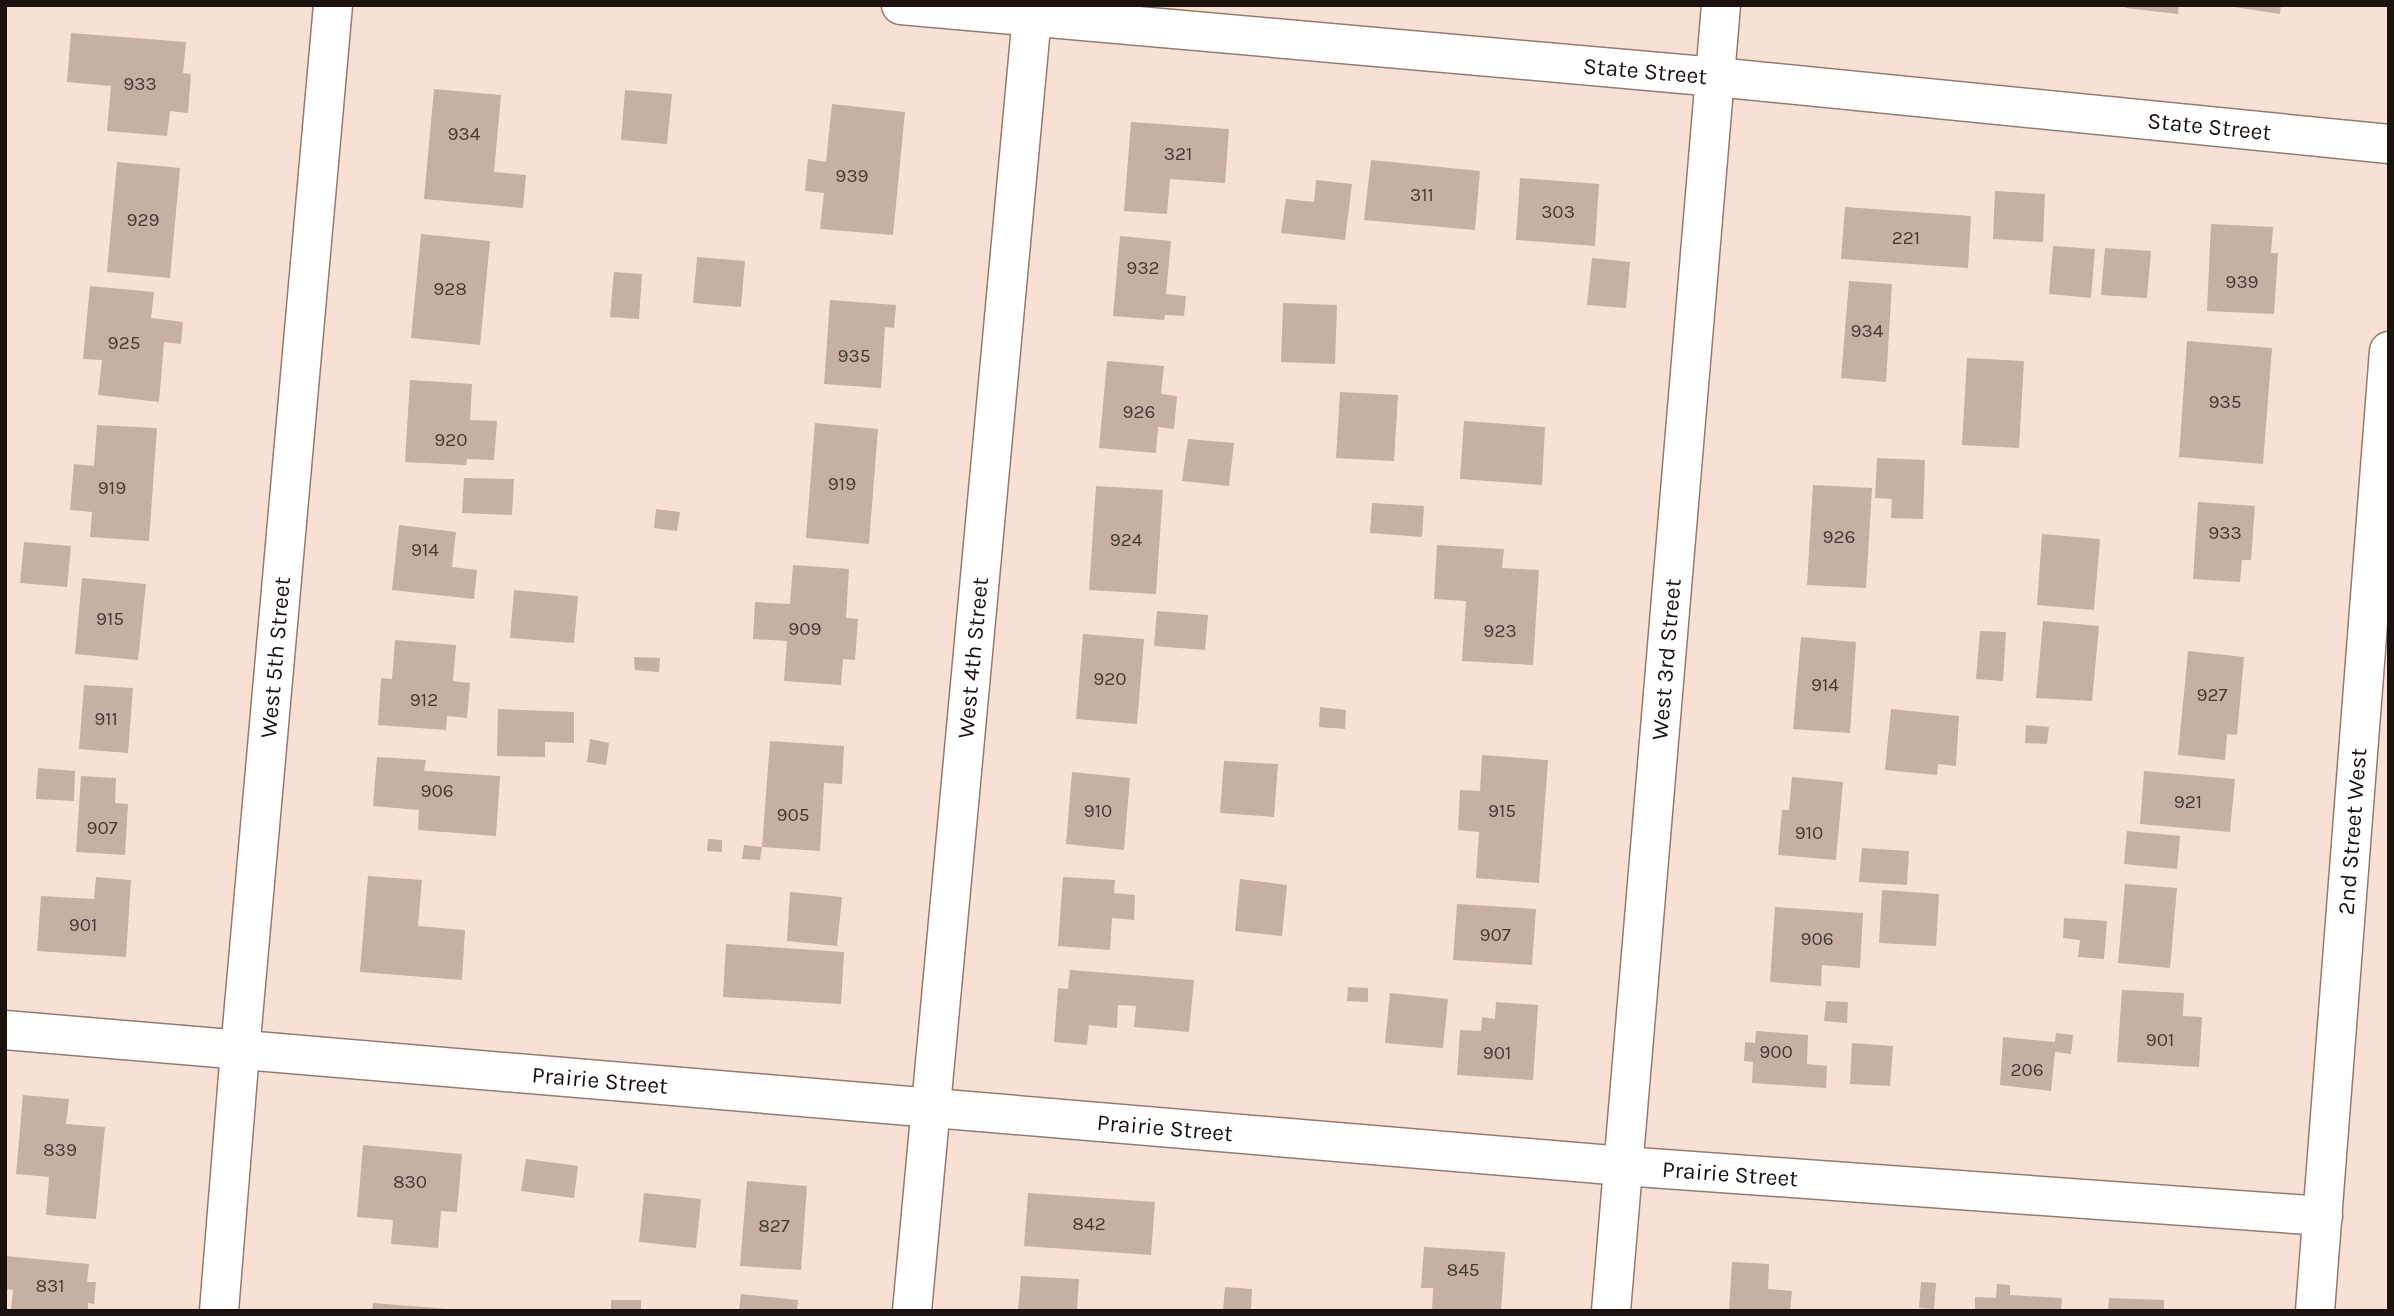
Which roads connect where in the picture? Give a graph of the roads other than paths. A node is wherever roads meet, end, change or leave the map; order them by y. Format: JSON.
{"nodes":[{"id":1,"x":333,"y":5,"type":"edge"},
{"id":2,"x":901,"y":5,"type":"edge"},
{"id":3,"x":1721,"y":5,"type":"edge"},
{"id":4,"x":1032,"y":10,"type":"edge"},
{"id":5,"x":1716,"y":77,"type":"junction"},
{"id":6,"x":2389,"y":144,"type":"edge"},
{"id":7,"x":2389,"y":351,"type":"edge"},
{"id":8,"x":5,"y":1030,"type":"edge"},
{"id":9,"x":240,"y":1051,"type":"junction"},
{"id":10,"x":929,"y":1107,"type":"junction"},
{"id":11,"x":1623,"y":1166,"type":"junction"},
{"id":12,"x":2323,"y":1216,"type":"junction"},
{"id":13,"x":219,"y":1311,"type":"edge"},
{"id":14,"x":912,"y":1311,"type":"edge"},
{"id":15,"x":1611,"y":1311,"type":"edge"},
{"id":16,"x":2315,"y":1311,"type":"edge"}],
"edges":[{"from":1,"to":9,"type":"street","name":"West 5th Street"},
{"from":2,"to":4,"type":"street","name":"State Street"},
{"from":3,"to":5,"type":"street","name":"West 3rd Street"},
{"from":4,"to":5,"type":"street","name":"State Street"},
{"from":4,"to":10,"type":"street","name":"West 4th Street"},
{"from":5,"to":6,"type":"street","name":"State Street"},
{"from":5,"to":11,"type":"street","name":"West 3rd Street"},
{"from":7,"to":12,"type":"street","name":"2nd Street West"},
{"from":8,"to":9,"type":"street","name":"Prairie Street"},
{"from":9,"to":10,"type":"street","name":"Prairie Street"},
{"from":9,"to":13,"type":"street","name":"West 5th Street"},
{"from":10,"to":11,"type":"street","name":"Prairie Street"},
{"from":10,"to":14,"type":"street","name":"West 4th Street"},
{"from":11,"to":12,"type":"street","name":"Prairie Street"},
{"from":11,"to":15,"type":"street","name":"West 3rd Street"},
{"from":12,"to":16,"type":"street","name":"2nd Street West"}]}
